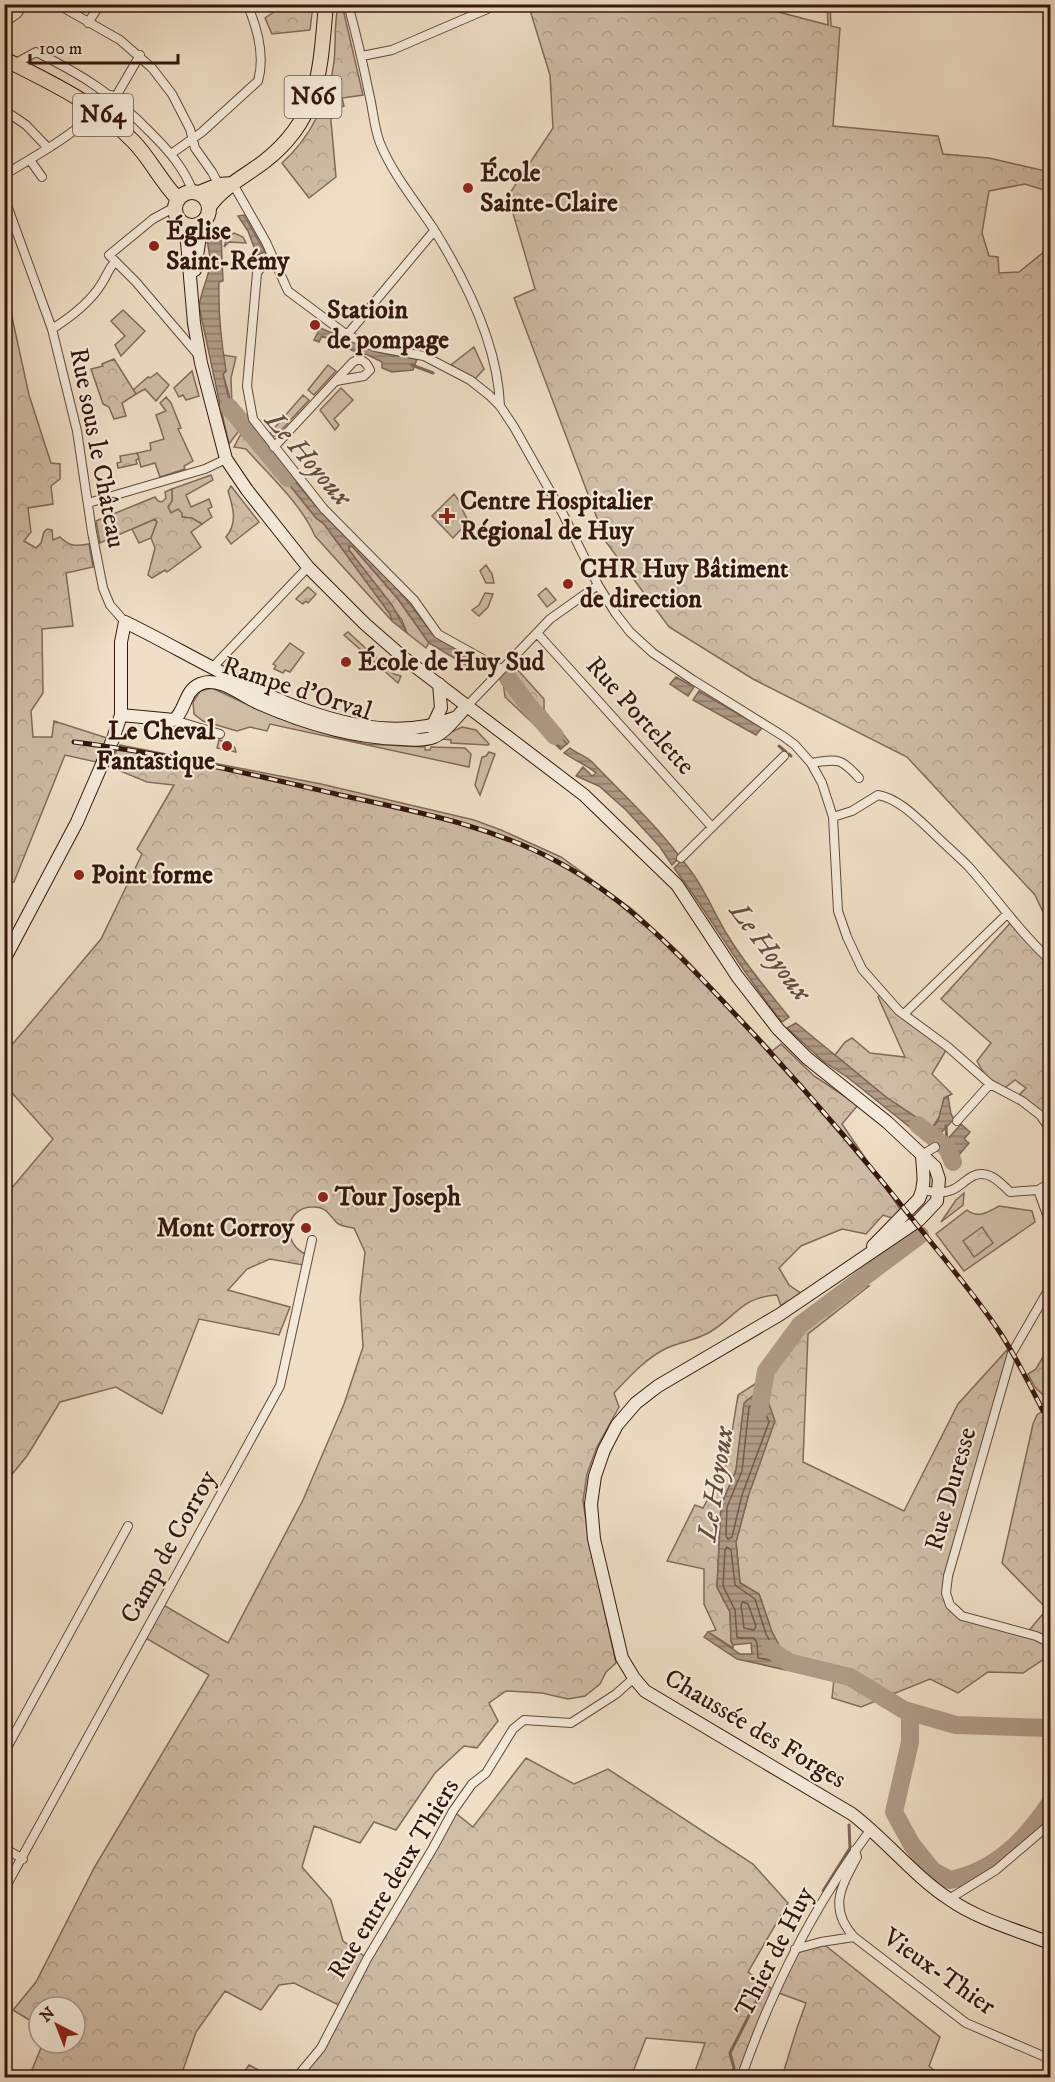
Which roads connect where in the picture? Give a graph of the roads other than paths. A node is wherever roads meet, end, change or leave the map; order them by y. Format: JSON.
{"nodes":[{"id":1,"x":24,"y":4,"type":"edge"},
{"id":2,"x":57,"y":4,"type":"edge"},
{"id":3,"x":99,"y":4,"type":"edge"},
{"id":4,"x":247,"y":4,"type":"edge"},
{"id":5,"x":326,"y":4,"type":"edge"},
{"id":6,"x":348,"y":4,"type":"edge"},
{"id":7,"x":499,"y":4,"type":"edge"},
{"id":8,"x":4,"y":23,"type":"edge"},
{"id":9,"x":88,"y":23,"type":"junction"},
{"id":10,"x":140,"y":55,"type":"junction"},
{"id":11,"x":362,"y":56,"type":"junction"},
{"id":12,"x":9,"y":61,"type":"edge"},
{"id":13,"x":113,"y":97,"type":"junction"},
{"id":14,"x":4,"y":110,"type":"edge"},
{"id":15,"x":98,"y":112,"type":"junction"},
{"id":16,"x":192,"y":140,"type":"junction"},
{"id":17,"x":48,"y":148,"type":"junction"},
{"id":18,"x":171,"y":154,"type":"junction"},
{"id":19,"x":30,"y":160,"type":"junction"},
{"id":20,"x":4,"y":175,"type":"edge"},
{"id":21,"x":42,"y":177,"type":"dead end"},
{"id":22,"x":226,"y":184,"type":"junction"},
{"id":23,"x":196,"y":193,"type":"junction"},
{"id":24,"x":4,"y":197,"type":"edge"},
{"id":25,"x":177,"y":203,"type":"junction"},
{"id":26,"x":209,"y":207,"type":"junction"},
{"id":27,"x":181,"y":222,"type":"junction"},
{"id":28,"x":202,"y":222,"type":"junction"},
{"id":29,"x":434,"y":231,"type":"junction"},
{"id":30,"x":271,"y":254,"type":"junction"},
{"id":31,"x":114,"y":262,"type":"junction"},
{"id":32,"x":192,"y":298,"type":"junction"},
{"id":33,"x":52,"y":328,"type":"junction"},
{"id":34,"x":347,"y":335,"type":"junction"},
{"id":35,"x":200,"y":356,"type":"junction"},
{"id":36,"x":336,"y":381,"type":"dead end"},
{"id":37,"x":500,"y":406,"type":"junction"},
{"id":38,"x":274,"y":447,"type":"junction"},
{"id":39,"x":226,"y":459,"type":"junction"},
{"id":40,"x":88,"y":503,"type":"junction"},
{"id":41,"x":308,"y":567,"type":"junction"},
{"id":42,"x":598,"y":585,"type":"junction"},
{"id":43,"x":125,"y":622,"type":"junction"},
{"id":44,"x":537,"y":633,"type":"junction"},
{"id":45,"x":213,"y":667,"type":"junction"},
{"id":46,"x":501,"y":669,"type":"junction"},
{"id":47,"x":439,"y":684,"type":"junction"},
{"id":48,"x":467,"y":706,"type":"junction"},
{"id":49,"x":121,"y":715,"type":"junction"},
{"id":50,"x":454,"y":718,"type":"junction"},
{"id":51,"x":174,"y":720,"type":"junction"},
{"id":52,"x":432,"y":727,"type":"junction"},
{"id":53,"x":220,"y":734,"type":"dead end"},
{"id":54,"x":784,"y":756,"type":"dead end"},
{"id":55,"x":811,"y":763,"type":"junction"},
{"id":56,"x":859,"y":778,"type":"dead end"},
{"id":57,"x":833,"y":817,"type":"junction"},
{"id":58,"x":712,"y":827,"type":"junction"},
{"id":59,"x":681,"y":858,"type":"dead end"},
{"id":60,"x":1007,"y":914,"type":"junction"},
{"id":61,"x":4,"y":960,"type":"edge"},
{"id":62,"x":1050,"y":960,"type":"edge"},
{"id":63,"x":904,"y":1014,"type":"junction"},
{"id":64,"x":990,"y":1084,"type":"junction"},
{"id":65,"x":957,"y":1121,"type":"dead end"},
{"id":66,"x":1050,"y":1129,"type":"edge"},
{"id":67,"x":935,"y":1147,"type":"dead end"},
{"id":68,"x":922,"y":1156,"type":"junction"},
{"id":69,"x":1050,"y":1183,"type":"edge"},
{"id":70,"x":923,"y":1190,"type":"junction"},
{"id":71,"x":1038,"y":1191,"type":"junction"},
{"id":72,"x":938,"y":1193,"type":"junction"},
{"id":73,"x":1050,"y":1223,"type":"edge"},
{"id":74,"x":312,"y":1240,"type":"dead end"},
{"id":75,"x":861,"y":1260,"type":"junction"},
{"id":76,"x":1050,"y":1287,"type":"edge"},
{"id":77,"x":128,"y":1526,"type":"dead end"},
{"id":78,"x":1050,"y":1643,"type":"edge"},
{"id":79,"x":634,"y":1678,"type":"junction"},
{"id":80,"x":4,"y":1753,"type":"edge"},
{"id":81,"x":1050,"y":1824,"type":"edge"},
{"id":82,"x":872,"y":1829,"type":"junction"},
{"id":83,"x":4,"y":1848,"type":"edge"},
{"id":84,"x":855,"y":1850,"type":"junction"},
{"id":85,"x":23,"y":1859,"type":"junction"},
{"id":86,"x":4,"y":1890,"type":"edge"},
{"id":87,"x":949,"y":1899,"type":"junction"},
{"id":88,"x":843,"y":1924,"type":"joint"},
{"id":89,"x":854,"y":1937,"type":"junction"},
{"id":90,"x":1050,"y":1943,"type":"edge"},
{"id":91,"x":795,"y":1949,"type":"junction"},
{"id":92,"x":1050,"y":2059,"type":"edge"},
{"id":93,"x":296,"y":2078,"type":"edge"},
{"id":94,"x":741,"y":2078,"type":"edge"}],
"edges":[{"from":1,"to":8,"type":"street"},
{"from":2,"to":9,"type":"street"},
{"from":3,"to":9,"type":"street"},
{"from":4,"to":16,"type":"street"},
{"from":5,"to":22,"type":"main road","number":"N66"},
{"from":6,"to":11,"type":"street"},
{"from":7,"to":11,"type":"street"},
{"from":9,"to":10,"type":"street"},
{"from":10,"to":13,"type":"street"},
{"from":10,"to":16,"type":"street"},
{"from":11,"to":29,"type":"street"},
{"from":12,"to":13,"type":"street"},
{"from":12,"to":15,"type":"main road","number":"N64"},
{"from":13,"to":15,"type":"street"},
{"from":13,"to":18,"type":"street"},
{"from":14,"to":17,"type":"street"},
{"from":15,"to":17,"type":"street"},
{"from":15,"to":25,"type":"main road","number":"N64"},
{"from":16,"to":18,"type":"street"},
{"from":16,"to":22,"type":"street"},
{"from":17,"to":19,"type":"street"},
{"from":18,"to":23,"type":"street"},
{"from":19,"to":20,"type":"street"},
{"from":19,"to":21,"type":"street"},
{"from":22,"to":23,"type":"main road","number":"N66"},
{"from":22,"to":26,"type":"main road","number":"N66"},
{"from":22,"to":30,"type":"street"},
{"from":23,"to":25,"type":"main road"},
{"from":23,"to":26,"type":"main road"},
{"from":24,"to":33,"type":"street","name":"Rue sous le Château"},
{"from":25,"to":27,"type":"main road"},
{"from":25,"to":31,"type":"street"},
{"from":26,"to":28,"type":"main road"},
{"from":27,"to":28,"type":"main road"},
{"from":27,"to":32,"type":"main road"},
{"from":28,"to":32,"type":"main road"},
{"from":29,"to":34,"type":"street"},
{"from":29,"to":37,"type":"street"},
{"from":30,"to":34,"type":"street"},
{"from":30,"to":38,"type":"street"},
{"from":31,"to":33,"type":"street"},
{"from":31,"to":35,"type":"street"},
{"from":32,"to":35,"type":"main road"},
{"from":33,"to":40,"type":"street","name":"Rue sous le Château"},
{"from":34,"to":37,"type":"street"},
{"from":35,"to":39,"type":"main road"},
{"from":36,"to":38,"type":"street"},
{"from":37,"to":42,"type":"street"},
{"from":38,"to":46,"type":"street"},
{"from":39,"to":40,"type":"street"},
{"from":39,"to":41,"type":"main road"},
{"from":40,"to":43,"type":"street","name":"Rue sous le Château"},
{"from":41,"to":45,"type":"street"},
{"from":41,"to":47,"type":"main road"},
{"from":42,"to":44,"type":"street"},
{"from":42,"to":55,"type":"street"},
{"from":43,"to":45,"type":"main road"},
{"from":43,"to":49,"type":"main road"},
{"from":44,"to":46,"type":"street"},
{"from":44,"to":58,"type":"street","name":"Rue Portelette"},
{"from":45,"to":52,"type":"main road"},
{"from":46,"to":48,"type":"street"},
{"from":47,"to":48,"type":"main road"},
{"from":47,"to":52,"type":"main road"},
{"from":48,"to":50,"type":"main road","name":"Rampe d'Orval"},
{"from":48,"to":68,"type":"main road"},
{"from":49,"to":51,"type":"main road"},
{"from":49,"to":61,"type":"main road"},
{"from":50,"to":51,"type":"main road","name":"Rampe d'Orval"},
{"from":50,"to":52,"type":"main road"},
{"from":51,"to":53,"type":"street"},
{"from":54,"to":58,"type":"street"},
{"from":55,"to":56,"type":"street"},
{"from":55,"to":57,"type":"street"},
{"from":57,"to":60,"type":"street"},
{"from":57,"to":63,"type":"street"},
{"from":58,"to":59,"type":"street"},
{"from":60,"to":62,"type":"street"},
{"from":60,"to":63,"type":"street"},
{"from":63,"to":64,"type":"street"},
{"from":64,"to":65,"type":"street"},
{"from":64,"to":66,"type":"street"},
{"from":67,"to":68,"type":"street"},
{"from":68,"to":70,"type":"main road"},
{"from":68,"to":72,"type":"main road"},
{"from":69,"to":71,"type":"street"},
{"from":70,"to":72,"type":"street"},
{"from":70,"to":75,"type":"main road","name":"Chaussée des Forges"},
{"from":71,"to":72,"type":"street"},
{"from":71,"to":73,"type":"street"},
{"from":72,"to":75,"type":"main road","name":"Chaussée des Forges"},
{"from":74,"to":85,"type":"street","name":"Camp de Corroy"},
{"from":75,"to":79,"type":"main road","name":"Chaussée des Forges"},
{"from":76,"to":78,"type":"street","name":"Rue Duresse"},
{"from":77,"to":80,"type":"street","name":"Camp de Corroy"},
{"from":79,"to":82,"type":"main road","name":"Chaussée des Forges"},
{"from":79,"to":93,"type":"street","name":"Rue entre deux Thiers"},
{"from":81,"to":87,"type":"street"},
{"from":82,"to":84,"type":"street","name":"Thier de Huy"},
{"from":82,"to":87,"type":"main road","name":"Chaussée des Forges"},
{"from":83,"to":85,"type":"street"},
{"from":84,"to":88,"type":"street","name":"Thier de Huy"},
{"from":84,"to":91,"type":"street","name":"Thier de Huy"},
{"from":85,"to":86,"type":"street","name":"Camp de Corroy"},
{"from":87,"to":90,"type":"main road","name":"Chaussée des Forges"},
{"from":88,"to":89,"type":"street","name":"Vieux-Thier"},
{"from":89,"to":91,"type":"street"},
{"from":89,"to":92,"type":"street","name":"Vieux-Thier"},
{"from":91,"to":94,"type":"street","name":"Thier de Huy"}]}
